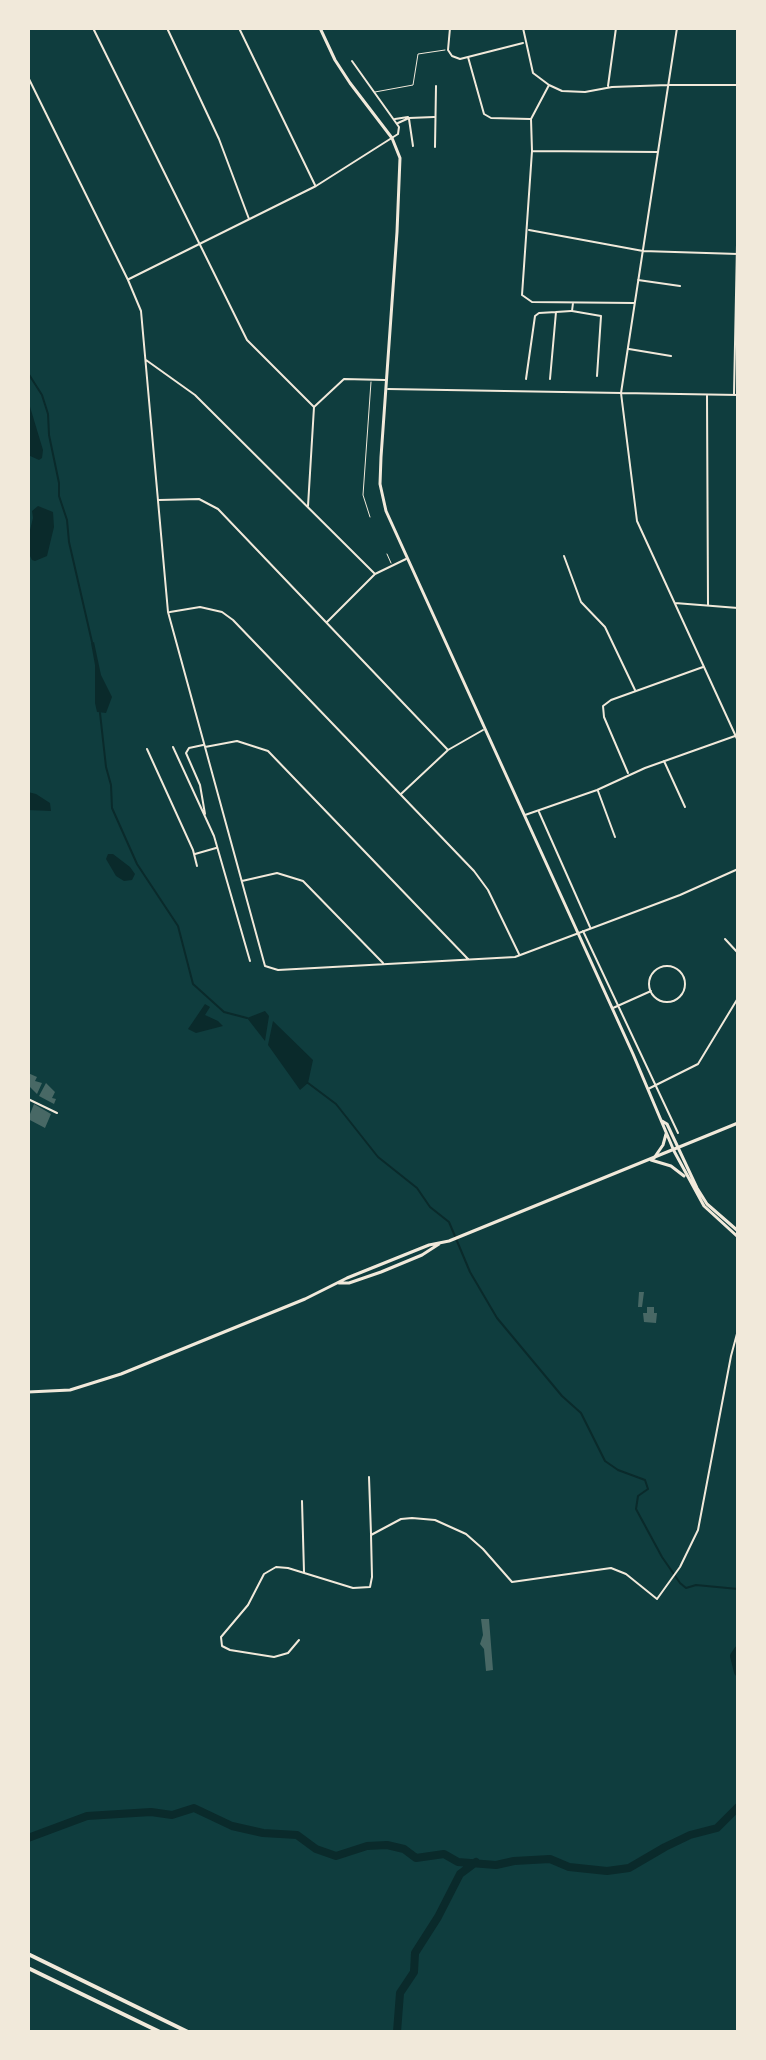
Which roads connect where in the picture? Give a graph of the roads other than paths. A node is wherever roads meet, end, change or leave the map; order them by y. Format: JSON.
{"nodes":[{"id":1,"x":93,"y":28,"type":"edge"},
{"id":2,"x":167,"y":28,"type":"edge"},
{"id":3,"x":239,"y":28,"type":"edge"},
{"id":4,"x":320,"y":28,"type":"edge"},
{"id":5,"x":450,"y":28,"type":"edge"},
{"id":6,"x":523,"y":28,"type":"edge"},
{"id":7,"x":610,"y":28,"type":"edge"},
{"id":8,"x":616,"y":28,"type":"edge"},
{"id":9,"x":677,"y":28,"type":"edge"},
{"id":10,"x":524,"y":42,"type":"junction"},
{"id":11,"x":448,"y":50,"type":"junction"},
{"id":12,"x":468,"y":57,"type":"junction"},
{"id":13,"x":352,"y":61,"type":"dead end"},
{"id":14,"x":28,"y":77,"type":"edge"},
{"id":15,"x":549,"y":85,"type":"junction"},
{"id":16,"x":668,"y":85,"type":"junction"},
{"id":17,"x":738,"y":85,"type":"edge"},
{"id":18,"x":436,"y":86,"type":"dead end"},
{"id":19,"x":608,"y":88,"type":"junction"},
{"id":20,"x":375,"y":92,"type":"junction"},
{"id":21,"x":436,"y":117,"type":"junction"},
{"id":22,"x":409,"y":118,"type":"junction"},
{"id":23,"x":531,"y":119,"type":"junction"},
{"id":24,"x":395,"y":121,"type":"junction"},
{"id":25,"x":392,"y":138,"type":"junction"},
{"id":26,"x":413,"y":146,"type":"dead end"},
{"id":27,"x":435,"y":147,"type":"dead end"},
{"id":28,"x":532,"y":151,"type":"junction"},
{"id":29,"x":658,"y":152,"type":"junction"},
{"id":30,"x":316,"y":186,"type":"junction"},
{"id":31,"x":738,"y":195,"type":"edge"},
{"id":32,"x":249,"y":220,"type":"junction"},
{"id":33,"x":527,"y":230,"type":"junction"},
{"id":34,"x":199,"y":244,"type":"junction"},
{"id":35,"x":643,"y":251,"type":"junction"},
{"id":36,"x":737,"y":254,"type":"edge"},
{"id":37,"x":128,"y":280,"type":"junction"},
{"id":38,"x":638,"y":280,"type":"junction"},
{"id":39,"x":680,"y":286,"type":"dead end"},
{"id":40,"x":573,"y":302,"type":"junction"},
{"id":41,"x":634,"y":303,"type":"junction"},
{"id":42,"x":572,"y":311,"type":"junction"},
{"id":43,"x":556,"y":312,"type":"junction"},
{"id":44,"x":628,"y":349,"type":"junction"},
{"id":45,"x":671,"y":356,"type":"dead end"},
{"id":46,"x":146,"y":360,"type":"junction"},
{"id":47,"x":597,"y":376,"type":"dead end"},
{"id":48,"x":372,"y":379,"type":"junction"},
{"id":49,"x":526,"y":379,"type":"dead end"},
{"id":50,"x":550,"y":379,"type":"dead end"},
{"id":51,"x":387,"y":380,"type":"junction"},
{"id":52,"x":386,"y":389,"type":"junction"},
{"id":53,"x":621,"y":393,"type":"junction"},
{"id":54,"x":707,"y":395,"type":"junction"},
{"id":55,"x":736,"y":395,"type":"edge"},
{"id":56,"x":314,"y":407,"type":"junction"},
{"id":57,"x":158,"y":500,"type":"junction"},
{"id":58,"x":308,"y":507,"type":"junction"},
{"id":59,"x":370,"y":517,"type":"dead end"},
{"id":60,"x":387,"y":554,"type":"dead end"},
{"id":61,"x":564,"y":556,"type":"dead end"},
{"id":62,"x":406,"y":559,"type":"junction"},
{"id":63,"x":392,"y":565,"type":"junction"},
{"id":64,"x":375,"y":574,"type":"junction"},
{"id":65,"x":673,"y":603,"type":"junction"},
{"id":66,"x":708,"y":605,"type":"junction"},
{"id":67,"x":738,"y":608,"type":"edge"},
{"id":68,"x":168,"y":612,"type":"junction"},
{"id":69,"x":326,"y":623,"type":"junction"},
{"id":70,"x":703,"y":667,"type":"junction"},
{"id":71,"x":635,"y":691,"type":"junction"},
{"id":72,"x":485,"y":730,"type":"junction"},
{"id":73,"x":737,"y":739,"type":"edge"},
{"id":74,"x":204,"y":746,"type":"junction"},
{"id":75,"x":173,"y":747,"type":"dead end"},
{"id":76,"x":147,"y":749,"type":"dead end"},
{"id":77,"x":448,"y":750,"type":"junction"},
{"id":78,"x":664,"y":761,"type":"junction"},
{"id":79,"x":629,"y":775,"type":"junction"},
{"id":80,"x":201,"y":790,"type":"junction"},
{"id":81,"x":597,"y":790,"type":"junction"},
{"id":82,"x":193,"y":791,"type":"junction"},
{"id":83,"x":401,"y":794,"type":"junction"},
{"id":84,"x":685,"y":807,"type":"dead end"},
{"id":85,"x":538,"y":811,"type":"junction"},
{"id":86,"x":205,"y":815,"type":"junction"},
{"id":87,"x":524,"y":816,"type":"junction"},
{"id":88,"x":615,"y":837,"type":"dead end"},
{"id":89,"x":217,"y":848,"type":"junction"},
{"id":90,"x":194,"y":854,"type":"junction"},
{"id":91,"x":197,"y":866,"type":"dead end"},
{"id":92,"x":738,"y":869,"type":"edge"},
{"id":93,"x":240,"y":881,"type":"junction"},
{"id":94,"x":590,"y":927,"type":"junction"},
{"id":95,"x":583,"y":930,"type":"junction"},
{"id":96,"x":576,"y":932,"type":"junction"},
{"id":97,"x":725,"y":939,"type":"dead end"},
{"id":98,"x":738,"y":953,"type":"edge"},
{"id":99,"x":520,"y":955,"type":"junction"},
{"id":100,"x":469,"y":960,"type":"junction"},
{"id":101,"x":250,"y":961,"type":"dead end"},
{"id":102,"x":384,"y":964,"type":"junction"},
{"id":103,"x":651,"y":991,"type":"junction"},
{"id":104,"x":738,"y":998,"type":"edge"},
{"id":105,"x":619,"y":1006,"type":"junction"},
{"id":106,"x":612,"y":1009,"type":"junction"},
{"id":107,"x":656,"y":1085,"type":"junction"},
{"id":108,"x":648,"y":1089,"type":"junction"},
{"id":109,"x":28,"y":1099,"type":"edge"},
{"id":110,"x":57,"y":1113,"type":"dead end"},
{"id":111,"x":662,"y":1121,"type":"junction"},
{"id":112,"x":738,"y":1123,"type":"edge"},
{"id":113,"x":678,"y":1133,"type":"dead end"},
{"id":114,"x":666,"y":1134,"type":"junction"},
{"id":115,"x":676,"y":1150,"type":"junction"},
{"id":116,"x":652,"y":1159,"type":"junction"},
{"id":117,"x":687,"y":1179,"type":"junction"},
{"id":118,"x":738,"y":1231,"type":"edge"},
{"id":119,"x":738,"y":1237,"type":"edge"},
{"id":120,"x":738,"y":1330,"type":"edge"},
{"id":121,"x":28,"y":1392,"type":"edge"},
{"id":122,"x":369,"y":1477,"type":"dead end"},
{"id":123,"x":302,"y":1501,"type":"dead end"},
{"id":124,"x":371,"y":1535,"type":"junction"},
{"id":125,"x":304,"y":1573,"type":"junction"},
{"id":126,"x":299,"y":1640,"type":"dead end"},
{"id":127,"x":29,"y":1954,"type":"edge"},
{"id":128,"x":28,"y":1968,"type":"edge"},
{"id":129,"x":160,"y":2032,"type":"edge"},
{"id":130,"x":188,"y":2032,"type":"edge"}],
"edges":[{"from":1,"to":34,"type":"street"},
{"from":2,"to":32,"type":"street"},
{"from":3,"to":30,"type":"street"},
{"from":4,"to":25,"type":"main road"},
{"from":5,"to":11,"type":"street"},
{"from":6,"to":10,"type":"street"},
{"from":7,"to":8,"type":"street"},
{"from":8,"to":19,"type":"street"},
{"from":9,"to":16,"type":"street"},
{"from":10,"to":12,"type":"street"},
{"from":10,"to":15,"type":"street"},
{"from":11,"to":12,"type":"street"},
{"from":11,"to":20,"type":"lane"},
{"from":12,"to":23,"type":"street"},
{"from":13,"to":20,"type":"street"},
{"from":14,"to":37,"type":"street"},
{"from":15,"to":19,"type":"street"},
{"from":15,"to":23,"type":"street"},
{"from":16,"to":17,"type":"street"},
{"from":16,"to":19,"type":"street"},
{"from":16,"to":29,"type":"street"},
{"from":18,"to":21,"type":"street"},
{"from":20,"to":24,"type":"street"},
{"from":21,"to":22,"type":"street"},
{"from":21,"to":27,"type":"street"},
{"from":22,"to":24,"type":"street"},
{"from":22,"to":26,"type":"street"},
{"from":23,"to":28,"type":"street"},
{"from":24,"to":25,"type":"street"},
{"from":25,"to":30,"type":"street"},
{"from":25,"to":51,"type":"main road"},
{"from":28,"to":29,"type":"street"},
{"from":28,"to":33,"type":"street"},
{"from":29,"to":35,"type":"street"},
{"from":30,"to":32,"type":"street"},
{"from":31,"to":36,"type":"street"},
{"from":32,"to":34,"type":"street"},
{"from":33,"to":35,"type":"street"},
{"from":33,"to":40,"type":"street"},
{"from":34,"to":37,"type":"street"},
{"from":34,"to":56,"type":"street"},
{"from":35,"to":36,"type":"street"},
{"from":35,"to":38,"type":"street"},
{"from":36,"to":55,"type":"street"},
{"from":37,"to":46,"type":"street"},
{"from":38,"to":39,"type":"street"},
{"from":38,"to":41,"type":"street"},
{"from":40,"to":41,"type":"street"},
{"from":40,"to":42,"type":"street"},
{"from":41,"to":44,"type":"street"},
{"from":42,"to":43,"type":"street"},
{"from":42,"to":47,"type":"street"},
{"from":43,"to":49,"type":"street"},
{"from":43,"to":50,"type":"street"},
{"from":44,"to":45,"type":"street"},
{"from":44,"to":53,"type":"street"},
{"from":46,"to":57,"type":"street"},
{"from":46,"to":58,"type":"street"},
{"from":48,"to":51,"type":"street"},
{"from":48,"to":56,"type":"street"},
{"from":48,"to":59,"type":"lane"},
{"from":51,"to":52,"type":"main road"},
{"from":52,"to":53,"type":"street"},
{"from":52,"to":62,"type":"main road"},
{"from":53,"to":54,"type":"street"},
{"from":53,"to":65,"type":"street"},
{"from":54,"to":55,"type":"street"},
{"from":54,"to":66,"type":"street"},
{"from":56,"to":58,"type":"street"},
{"from":57,"to":68,"type":"street"},
{"from":57,"to":69,"type":"street"},
{"from":58,"to":64,"type":"street"},
{"from":60,"to":63,"type":"lane"},
{"from":61,"to":71,"type":"street"},
{"from":62,"to":63,"type":"street"},
{"from":62,"to":72,"type":"main road"},
{"from":63,"to":64,"type":"street"},
{"from":64,"to":69,"type":"street"},
{"from":65,"to":66,"type":"street"},
{"from":65,"to":70,"type":"street"},
{"from":66,"to":67,"type":"street"},
{"from":68,"to":74,"type":"street"},
{"from":68,"to":83,"type":"street"},
{"from":69,"to":77,"type":"street"},
{"from":70,"to":71,"type":"street"},
{"from":70,"to":73,"type":"street"},
{"from":71,"to":79,"type":"street"},
{"from":72,"to":77,"type":"street"},
{"from":72,"to":87,"type":"main road"},
{"from":73,"to":78,"type":"street"},
{"from":74,"to":80,"type":"street"},
{"from":74,"to":93,"type":"street"},
{"from":74,"to":100,"type":"street"},
{"from":75,"to":82,"type":"street"},
{"from":76,"to":90,"type":"street"},
{"from":77,"to":83,"type":"street"},
{"from":78,"to":79,"type":"street"},
{"from":78,"to":84,"type":"street"},
{"from":79,"to":81,"type":"street"},
{"from":80,"to":82,"type":"street"},
{"from":80,"to":86,"type":"street"},
{"from":81,"to":85,"type":"street"},
{"from":81,"to":88,"type":"street"},
{"from":82,"to":86,"type":"street"},
{"from":83,"to":99,"type":"street"},
{"from":85,"to":87,"type":"street"},
{"from":85,"to":94,"type":"street"},
{"from":86,"to":89,"type":"street"},
{"from":87,"to":96,"type":"main road"},
{"from":89,"to":90,"type":"street"},
{"from":89,"to":101,"type":"street"},
{"from":90,"to":91,"type":"street"},
{"from":92,"to":94,"type":"street"},
{"from":93,"to":102,"type":"street"},
{"from":93,"to":102,"type":"street"},
{"from":94,"to":95,"type":"street"},
{"from":95,"to":96,"type":"street"},
{"from":95,"to":105,"type":"street"},
{"from":96,"to":99,"type":"street"},
{"from":96,"to":106,"type":"main road"},
{"from":97,"to":98,"type":"street"},
{"from":99,"to":100,"type":"street"},
{"from":100,"to":102,"type":"street"},
{"from":103,"to":103,"type":"street"},
{"from":103,"to":105,"type":"street"},
{"from":104,"to":107,"type":"street"},
{"from":105,"to":106,"type":"street"},
{"from":105,"to":107,"type":"street"},
{"from":106,"to":108,"type":"main road"},
{"from":107,"to":108,"type":"street"},
{"from":107,"to":113,"type":"street"},
{"from":108,"to":111,"type":"main road"},
{"from":109,"to":110,"type":"street"},
{"from":111,"to":114,"type":"main road"},
{"from":111,"to":115,"type":"main road"},
{"from":112,"to":115,"type":"main road"},
{"from":114,"to":115,"type":"main road"},
{"from":114,"to":116,"type":"main road"},
{"from":115,"to":116,"type":"main road"},
{"from":115,"to":117,"type":"main road"},
{"from":115,"to":118,"type":"main road"},
{"from":116,"to":117,"type":"main road"},
{"from":116,"to":121,"type":"main road"},
{"from":117,"to":119,"type":"main road"},
{"from":120,"to":124,"type":"street"},
{"from":122,"to":124,"type":"street"},
{"from":123,"to":125,"type":"street"},
{"from":124,"to":125,"type":"street"},
{"from":125,"to":126,"type":"street"},
{"from":127,"to":130,"type":"highway"},
{"from":128,"to":129,"type":"highway"}]}
